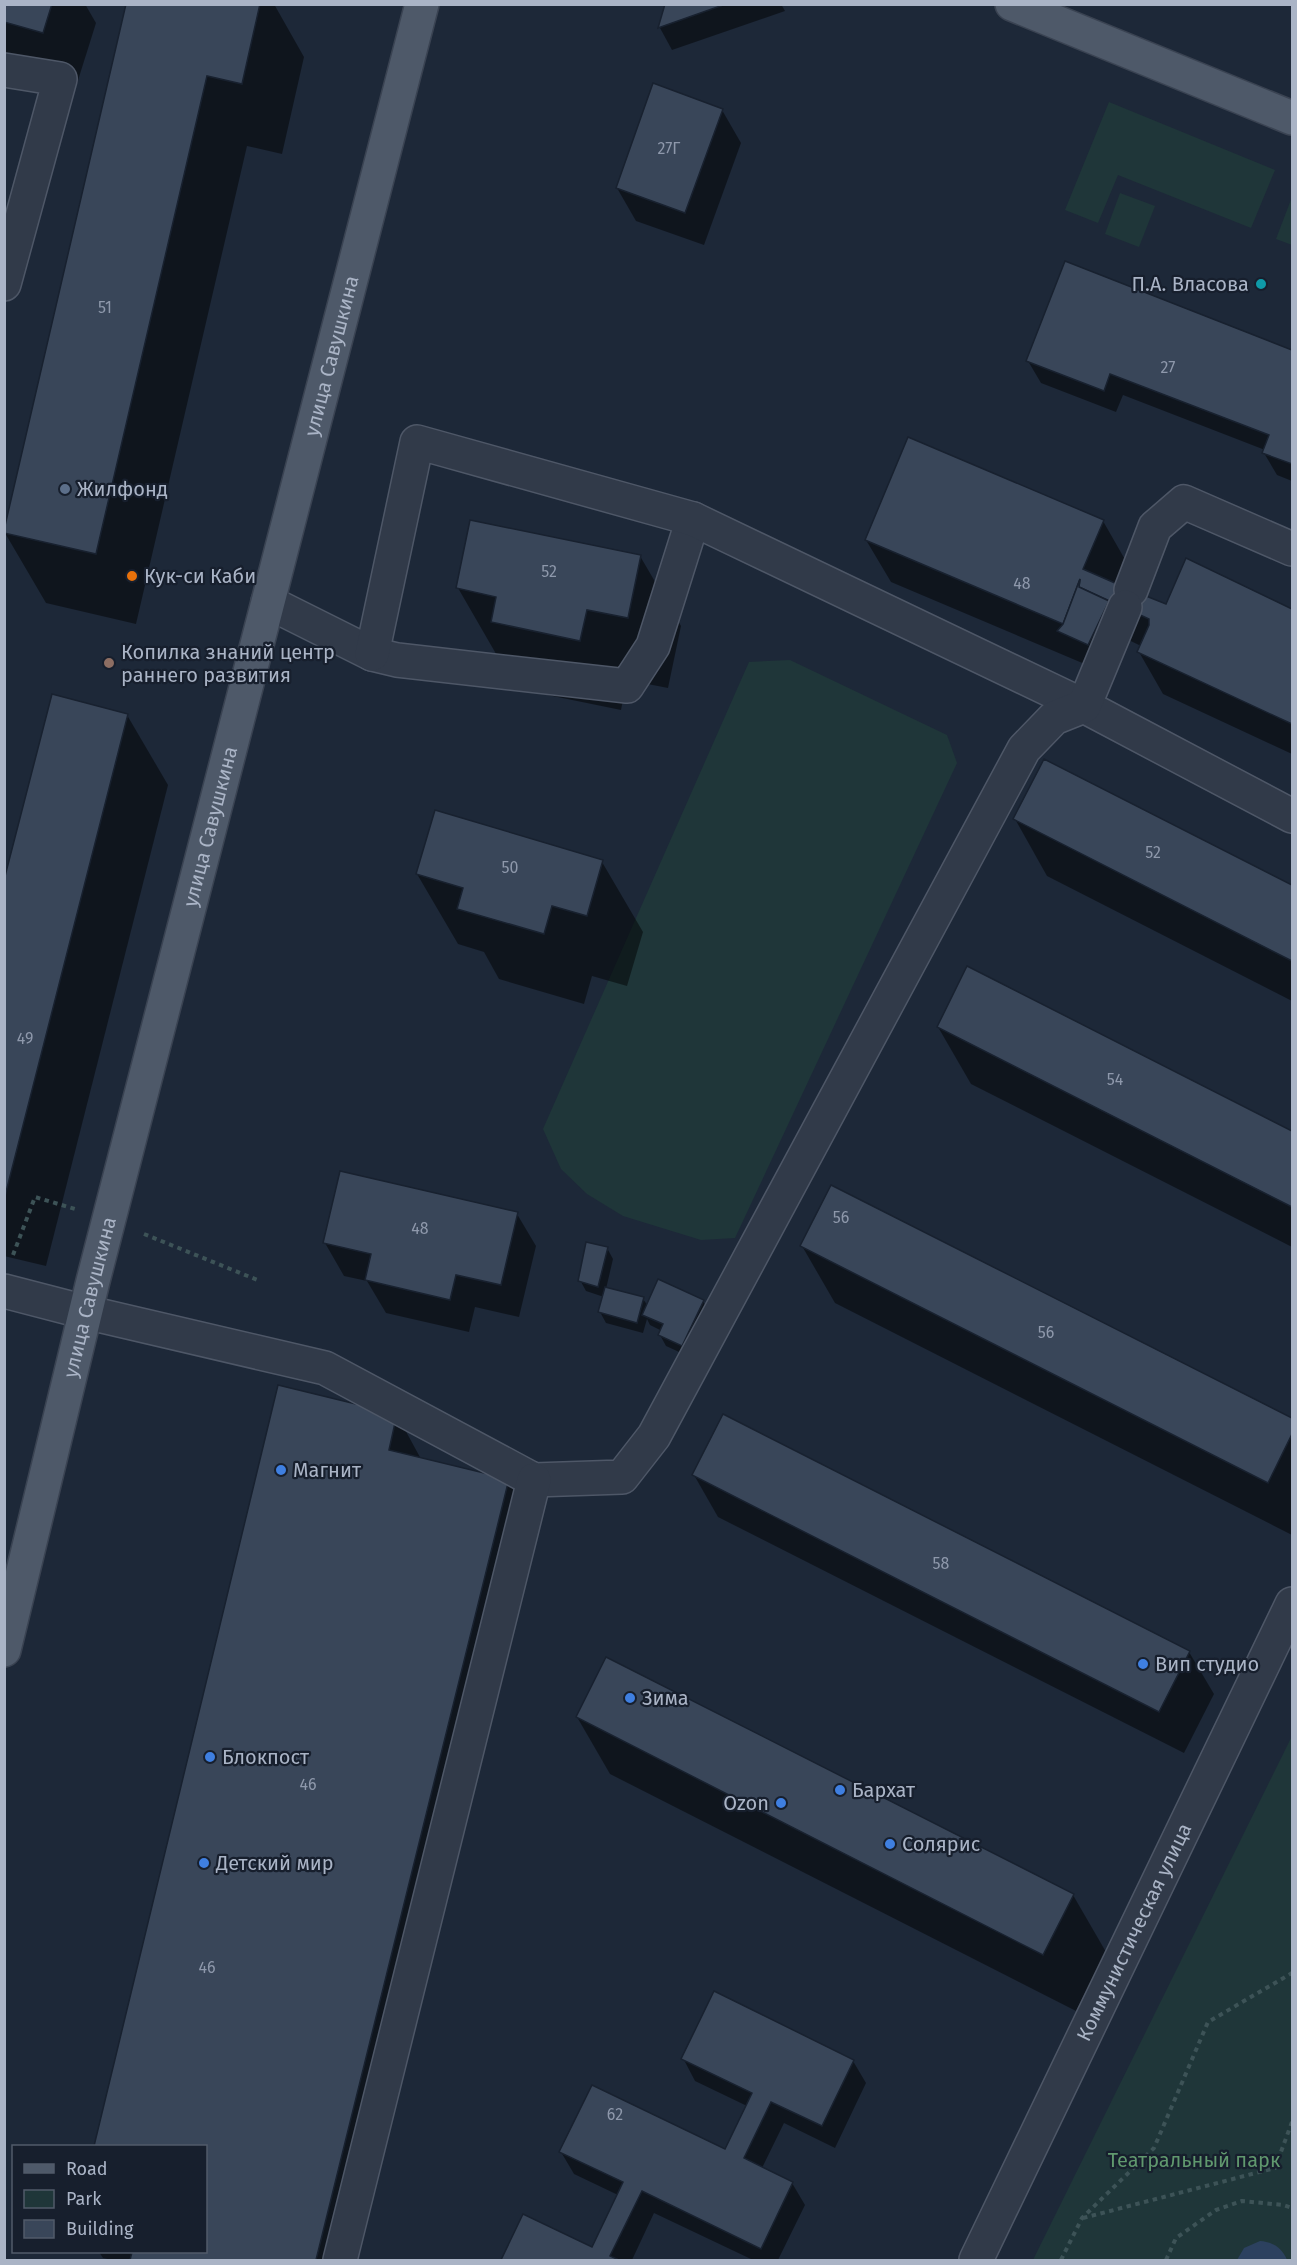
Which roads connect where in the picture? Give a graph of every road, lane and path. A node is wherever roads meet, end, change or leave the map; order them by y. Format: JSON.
{"nodes":[{"id":1,"x":422,"y":4,"type":"edge"},
{"id":2,"x":1012,"y":4,"type":"edge"},
{"id":3,"x":4,"y":70,"type":"edge"},
{"id":4,"x":1293,"y":118,"type":"edge"},
{"id":5,"x":4,"y":284,"type":"edge"},
{"id":6,"x":693,"y":519,"type":"junction"},
{"id":7,"x":1293,"y":549,"type":"edge"},
{"id":8,"x":268,"y":602,"type":"junction"},
{"id":9,"x":372,"y":654,"type":"junction"},
{"id":10,"x":1084,"y":706,"type":"junction"},
{"id":11,"x":1293,"y":816,"type":"edge"},
{"id":12,"x":4,"y":1291,"type":"edge"},
{"id":13,"x":85,"y":1312,"type":"junction"},
{"id":14,"x":534,"y":1480,"type":"junction"},
{"id":15,"x":1293,"y":1604,"type":"edge"},
{"id":16,"x":4,"y":1650,"type":"edge"},
{"id":17,"x":1293,"y":1973,"type":"edge"},
{"id":18,"x":1293,"y":2122,"type":"edge"},
{"id":19,"x":1293,"y":2208,"type":"edge"},
{"id":20,"x":1082,"y":2218,"type":"junction"},
{"id":21,"x":340,"y":2260,"type":"edge"},
{"id":22,"x":976,"y":2260,"type":"edge"},
{"id":23,"x":1061,"y":2260,"type":"edge"},
{"id":24,"x":1166,"y":2260,"type":"edge"}],
"edges":[{"from":1,"to":8,"type":"main road","name":"улица Савушкина"},
{"from":2,"to":4,"type":"main road"},
{"from":3,"to":5,"type":"street"},
{"from":6,"to":9,"type":"street"},
{"from":6,"to":9,"type":"street"},
{"from":6,"to":10,"type":"street"},
{"from":7,"to":10,"type":"street"},
{"from":8,"to":9,"type":"street"},
{"from":8,"to":13,"type":"main road","name":"улица Савушкина"},
{"from":10,"to":11,"type":"street"},
{"from":10,"to":14,"type":"street"},
{"from":12,"to":13,"type":"street"},
{"from":13,"to":14,"type":"street"},
{"from":13,"to":16,"type":"main road","name":"улица Савушкина"},
{"from":14,"to":21,"type":"street"},
{"from":15,"to":22,"type":"street","name":"Коммунистическая улица"},
{"from":17,"to":20,"type":"path"},
{"from":18,"to":20,"type":"path"},
{"from":19,"to":24,"type":"path"},
{"from":20,"to":23,"type":"path"}]}
